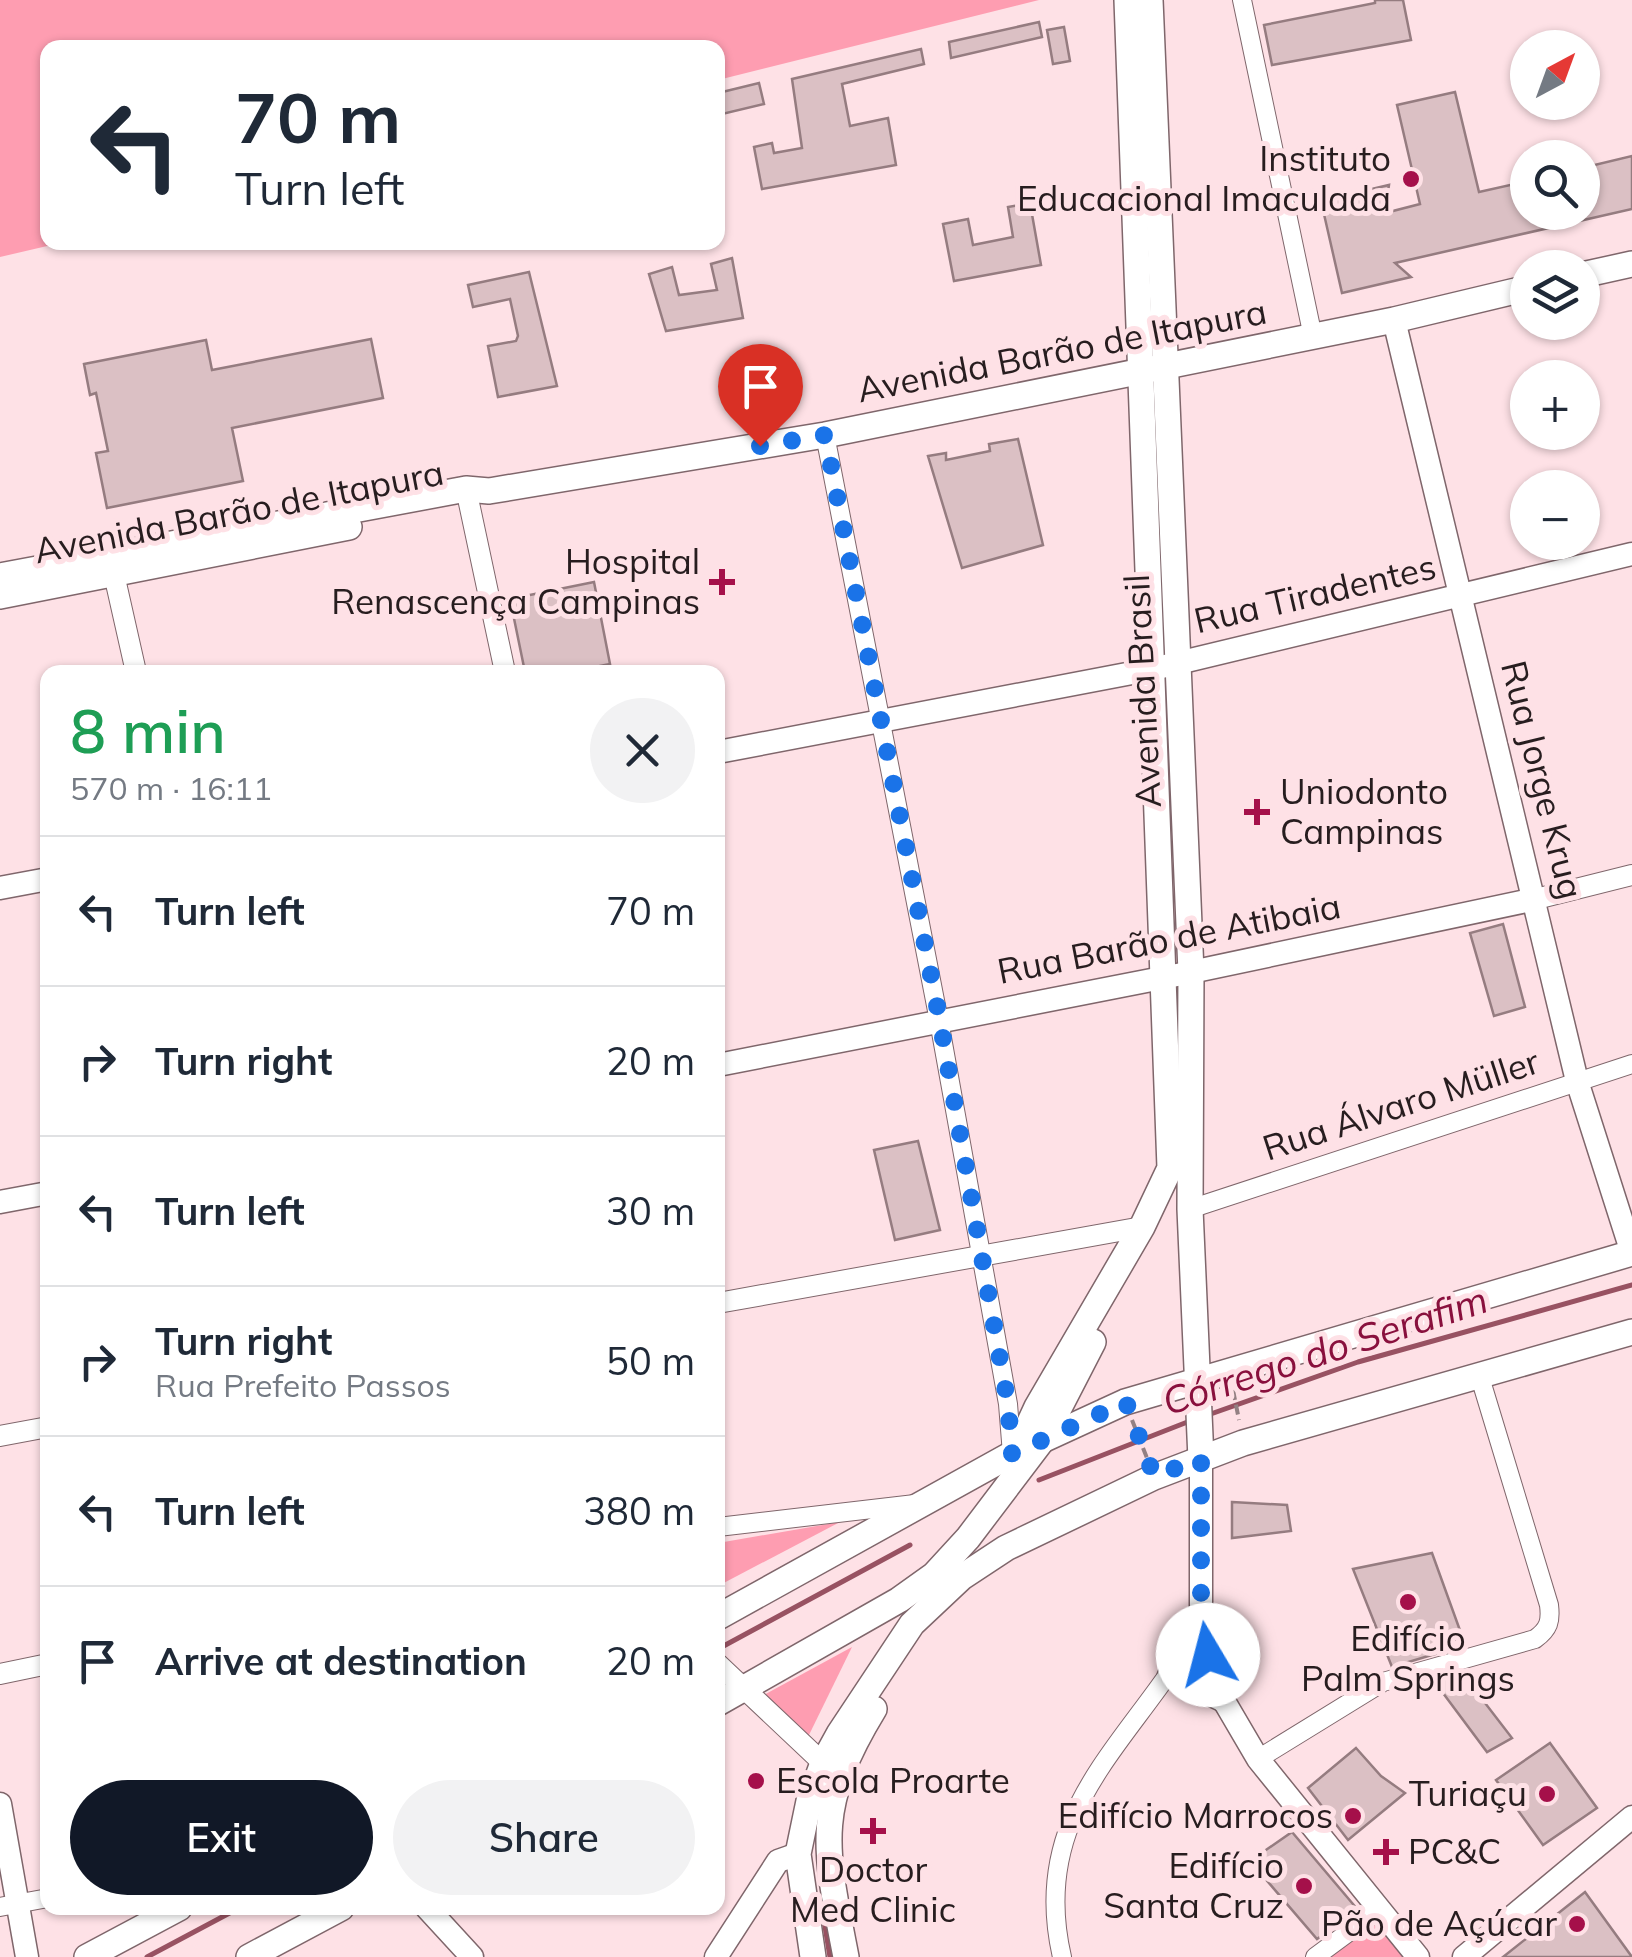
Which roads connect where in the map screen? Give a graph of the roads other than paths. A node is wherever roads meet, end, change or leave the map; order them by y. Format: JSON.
{"nodes":[{"id":1,"x":1127,"y":0,"type":"edge"},
{"id":2,"x":1150,"y":0,"type":"edge"},
{"id":3,"x":1242,"y":0,"type":"edge"},
{"id":4,"x":1632,"y":264,"type":"edge"},
{"id":5,"x":1600,"y":272,"type":"edge"},
{"id":6,"x":1510,"y":292,"type":"edge"},
{"id":7,"x":1394,"y":320,"type":"junction"},
{"id":8,"x":1312,"y":337,"type":"junction"},
{"id":9,"x":1152,"y":367,"type":"junction"},
{"id":10,"x":825,"y":435,"type":"junction"},
{"id":11,"x":474,"y":494,"type":"junction"},
{"id":12,"x":1632,"y":554,"type":"edge"},
{"id":13,"x":111,"y":564,"type":"junction"},
{"id":14,"x":0,"y":576,"type":"edge"},
{"id":15,"x":1462,"y":595,"type":"junction"},
{"id":16,"x":0,"y":596,"type":"edge"},
{"id":17,"x":134,"y":665,"type":"edge"},
{"id":18,"x":505,"y":665,"type":"edge"},
{"id":19,"x":1165,"y":666,"type":"junction"},
{"id":20,"x":882,"y":721,"type":"junction"},
{"id":21,"x":725,"y":751,"type":"edge"},
{"id":22,"x":1632,"y":874,"type":"edge"},
{"id":23,"x":40,"y":880,"type":"edge"},
{"id":24,"x":0,"y":888,"type":"edge"},
{"id":25,"x":1536,"y":899,"type":"junction"},
{"id":26,"x":1191,"y":972,"type":"junction"},
{"id":27,"x":1165,"y":978,"type":"junction"},
{"id":28,"x":940,"y":1021,"type":"junction"},
{"id":29,"x":725,"y":1064,"type":"edge"},
{"id":30,"x":1632,"y":1064,"type":"edge"},
{"id":31,"x":1577,"y":1080,"type":"junction"},
{"id":32,"x":1170,"y":1168,"type":"junction"},
{"id":33,"x":40,"y":1194,"type":"edge"},
{"id":34,"x":0,"y":1202,"type":"edge"},
{"id":35,"x":1190,"y":1209,"type":"junction"},
{"id":36,"x":1142,"y":1226,"type":"junction"},
{"id":37,"x":1632,"y":1253,"type":"edge"},
{"id":38,"x":982,"y":1256,"type":"junction"},
{"id":39,"x":725,"y":1301,"type":"edge"},
{"id":40,"x":1632,"y":1332,"type":"edge"},
{"id":41,"x":1478,"y":1374,"type":"junction"},
{"id":42,"x":1199,"y":1386,"type":"junction"},
{"id":43,"x":40,"y":1429,"type":"edge"},
{"id":44,"x":0,"y":1436,"type":"edge"},
{"id":45,"x":1043,"y":1439,"type":"junction"},
{"id":46,"x":1201,"y":1452,"type":"junction"},
{"id":47,"x":1014,"y":1453,"type":"junction"},
{"id":48,"x":921,"y":1503,"type":"junction"},
{"id":49,"x":725,"y":1526,"type":"edge"},
{"id":50,"x":998,"y":1553,"type":"junction"},
{"id":51,"x":725,"y":1614,"type":"edge"},
{"id":52,"x":1201,"y":1622,"type":"junction"},
{"id":53,"x":40,"y":1666,"type":"edge"},
{"id":54,"x":0,"y":1674,"type":"edge"},
{"id":55,"x":730,"y":1675,"type":"edge"},
{"id":56,"x":1168,"y":1676,"type":"junction"},
{"id":57,"x":1224,"y":1701,"type":"junction"},
{"id":58,"x":1258,"y":1759,"type":"junction"},
{"id":59,"x":824,"y":1763,"type":"junction"},
{"id":60,"x":0,"y":1804,"type":"edge"},
{"id":61,"x":1632,"y":1817,"type":"edge"},
{"id":62,"x":798,"y":1857,"type":"junction"},
{"id":63,"x":40,"y":1899,"type":"edge"},
{"id":64,"x":9,"y":1905,"type":"edge"},
{"id":65,"x":1380,"y":1910,"type":"junction"},
{"id":66,"x":166,"y":1915,"type":"edge"},
{"id":67,"x":328,"y":1915,"type":"edge"},
{"id":68,"x":433,"y":1915,"type":"edge"},
{"id":69,"x":28,"y":1957,"type":"edge"},
{"id":70,"x":87,"y":1957,"type":"edge"},
{"id":71,"x":249,"y":1957,"type":"edge"},
{"id":72,"x":472,"y":1957,"type":"edge"},
{"id":73,"x":716,"y":1957,"type":"edge"},
{"id":74,"x":813,"y":1957,"type":"edge"},
{"id":75,"x":846,"y":1957,"type":"edge"},
{"id":76,"x":1062,"y":1957,"type":"edge"},
{"id":77,"x":1315,"y":1957,"type":"edge"},
{"id":78,"x":1418,"y":1957,"type":"edge"},
{"id":79,"x":1464,"y":1957,"type":"edge"}],
"edges":[{"from":1,"to":9,"type":"main road","name":"Avenida Brasil"},
{"from":2,"to":9,"type":"main road","name":"Avenida Brasil"},
{"from":3,"to":8,"type":"street"},
{"from":4,"to":5,"type":"main road"},
{"from":6,"to":7,"type":"main road","name":"Avenida Barão de Itapura"},
{"from":7,"to":8,"type":"main road","name":"Avenida Barão de Itapura"},
{"from":7,"to":15,"type":"main road","name":"Rua Jorge Krug"},
{"from":8,"to":9,"type":"main road","name":"Avenida Barão de Itapura"},
{"from":9,"to":10,"type":"main road","name":"Avenida Barão de Itapura"},
{"from":9,"to":19,"type":"main road","name":"Avenida Brasil"},
{"from":10,"to":11,"type":"main road","name":"Avenida Barão de Itapura"},
{"from":10,"to":20,"type":"street"},
{"from":11,"to":13,"type":"main road","name":"Avenida Barão de Itapura"},
{"from":11,"to":18,"type":"street"},
{"from":12,"to":15,"type":"main road","name":"Rua Tiradentes"},
{"from":13,"to":14,"type":"main road","name":"Avenida Barão de Itapura"},
{"from":13,"to":16,"type":"main road","name":"Avenida Barão de Itapura"},
{"from":13,"to":17,"type":"street"},
{"from":15,"to":19,"type":"main road","name":"Rua Tiradentes"},
{"from":15,"to":25,"type":"main road","name":"Rua Jorge Krug"},
{"from":19,"to":20,"type":"main road","name":"Rua Tiradentes"},
{"from":19,"to":26,"type":"main road","name":"Avenida Brasil"},
{"from":19,"to":27,"type":"main road","name":"Avenida Brasil"},
{"from":20,"to":21,"type":"main road","name":"Rua Tiradentes"},
{"from":20,"to":28,"type":"street"},
{"from":22,"to":25,"type":"street","name":"Rua Barão de Atibaia"},
{"from":23,"to":24,"type":"main road"},
{"from":25,"to":26,"type":"main road","name":"Rua Barão de Atibaia"},
{"from":25,"to":31,"type":"main road","name":"Rua Jorge Krug"},
{"from":26,"to":27,"type":"main road","name":"Rua Barão de Atibaia"},
{"from":26,"to":35,"type":"main road","name":"Avenida Brasil"},
{"from":27,"to":28,"type":"main road","name":"Rua Barão de Atibaia"},
{"from":27,"to":32,"type":"main road","name":"Avenida Brasil"},
{"from":28,"to":29,"type":"main road","name":"Rua Barão de Atibaia"},
{"from":28,"to":38,"type":"street"},
{"from":30,"to":31,"type":"street","name":"Rua Álvaro Müller"},
{"from":31,"to":35,"type":"street","name":"Rua Álvaro Müller"},
{"from":31,"to":37,"type":"main road","name":"Rua Jorge Krug"},
{"from":32,"to":36,"type":"main road","name":"Avenida Brasil"},
{"from":32,"to":45,"type":"main road"},
{"from":33,"to":34,"type":"main road"},
{"from":35,"to":42,"type":"main road","name":"Avenida Brasil"},
{"from":36,"to":38,"type":"street"},
{"from":36,"to":47,"type":"main road","name":"Avenida Brasil"},
{"from":37,"to":42,"type":"main road"},
{"from":38,"to":39,"type":"street"},
{"from":38,"to":47,"type":"street"},
{"from":40,"to":41,"type":"main road"},
{"from":41,"to":46,"type":"main road"},
{"from":41,"to":58,"type":"street"},
{"from":42,"to":45,"type":"main road"},
{"from":42,"to":46,"type":"main road","name":"Avenida Brasil"},
{"from":43,"to":44,"type":"street"},
{"from":45,"to":47,"type":"main road"},
{"from":45,"to":55,"type":"main road"},
{"from":46,"to":50,"type":"main road"},
{"from":46,"to":52,"type":"main road"},
{"from":47,"to":48,"type":"main road"},
{"from":48,"to":49,"type":"street"},
{"from":48,"to":51,"type":"main road"},
{"from":50,"to":59,"type":"main road"},
{"from":50,"to":75,"type":"main road"},
{"from":52,"to":56,"type":"street"},
{"from":52,"to":57,"type":"main road"},
{"from":53,"to":54,"type":"street"},
{"from":55,"to":59,"type":"street"},
{"from":56,"to":57,"type":"main road"},
{"from":56,"to":76,"type":"street"},
{"from":57,"to":58,"type":"main road"},
{"from":58,"to":65,"type":"main road"},
{"from":59,"to":62,"type":"main road"},
{"from":60,"to":64,"type":"main road"},
{"from":61,"to":79,"type":"main road"},
{"from":62,"to":73,"type":"main road"},
{"from":62,"to":74,"type":"main road"},
{"from":63,"to":64,"type":"street"},
{"from":64,"to":69,"type":"main road"},
{"from":65,"to":77,"type":"street"},
{"from":65,"to":78,"type":"main road"},
{"from":66,"to":70,"type":"main road"},
{"from":67,"to":71,"type":"main road"},
{"from":68,"to":72,"type":"main road"}]}
